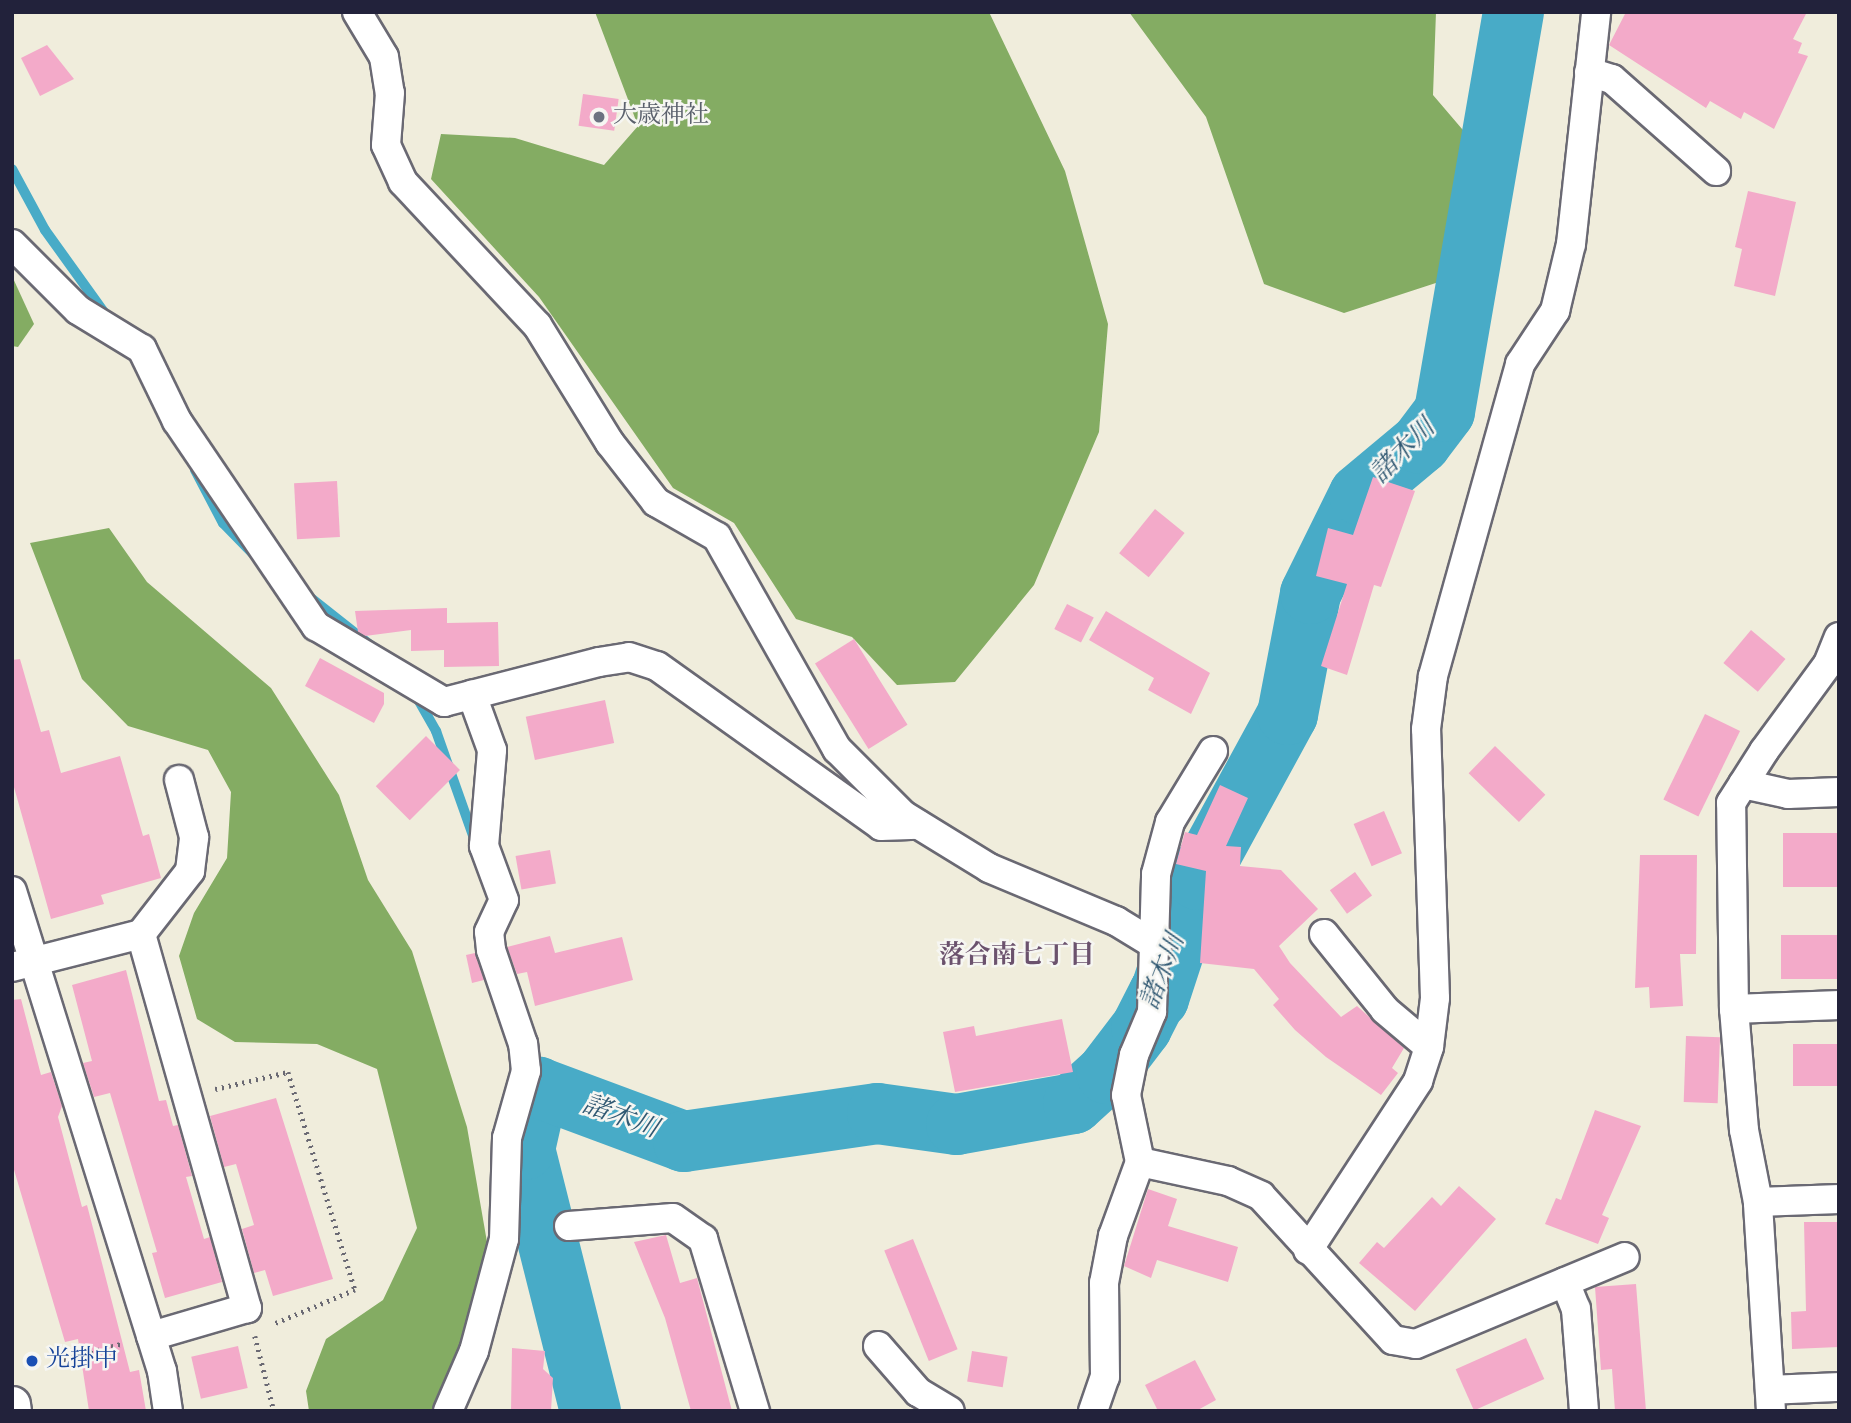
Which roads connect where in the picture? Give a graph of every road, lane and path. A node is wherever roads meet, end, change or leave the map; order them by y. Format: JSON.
{"nodes":[{"id":1,"x":357,"y":12,"type":"edge"},
{"id":2,"x":1596,"y":12,"type":"edge"},
{"id":3,"x":1589,"y":72,"type":"junction"},
{"id":4,"x":1716,"y":171,"type":"dead end"},
{"id":5,"x":12,"y":244,"type":"edge"},
{"id":6,"x":1839,"y":637,"type":"edge"},
{"id":7,"x":472,"y":695,"type":"junction"},
{"id":8,"x":1213,"y":751,"type":"dead end"},
{"id":9,"x":179,"y":780,"type":"dead end"},
{"id":10,"x":1743,"y":784,"type":"junction"},
{"id":11,"x":1839,"y":792,"type":"edge"},
{"id":12,"x":918,"y":824,"type":"junction"},
{"id":13,"x":12,"y":891,"type":"edge"},
{"id":14,"x":141,"y":934,"type":"junction"},
{"id":15,"x":1324,"y":934,"type":"dead end"},
{"id":16,"x":1157,"y":946,"type":"junction"},
{"id":17,"x":23,"y":963,"type":"edge"},
{"id":18,"x":1839,"y":1005,"type":"edge"},
{"id":19,"x":1734,"y":1009,"type":"junction"},
{"id":20,"x":1429,"y":1047,"type":"junction"},
{"id":21,"x":187,"y":1095,"type":"junction"},
{"id":22,"x":1140,"y":1162,"type":"junction"},
{"id":23,"x":1839,"y":1199,"type":"edge"},
{"id":24,"x":1758,"y":1202,"type":"junction"},
{"id":25,"x":569,"y":1226,"type":"dead end"},
{"id":26,"x":1308,"y":1250,"type":"junction"},
{"id":27,"x":1625,"y":1257,"type":"dead end"},
{"id":28,"x":1565,"y":1282,"type":"junction"},
{"id":29,"x":151,"y":1336,"type":"junction"},
{"id":30,"x":878,"y":1346,"type":"dead end"},
{"id":31,"x":57,"y":1361,"type":"dead end"},
{"id":32,"x":1839,"y":1387,"type":"edge"},
{"id":33,"x":1770,"y":1400,"type":"edge"},
{"id":34,"x":12,"y":1405,"type":"edge"},
{"id":35,"x":13,"y":1411,"type":"edge"},
{"id":36,"x":169,"y":1411,"type":"edge"},
{"id":37,"x":274,"y":1411,"type":"edge"},
{"id":38,"x":448,"y":1411,"type":"edge"},
{"id":39,"x":755,"y":1411,"type":"edge"},
{"id":40,"x":950,"y":1411,"type":"edge"},
{"id":41,"x":1093,"y":1411,"type":"edge"},
{"id":42,"x":1584,"y":1411,"type":"edge"}],
"edges":[{"from":1,"to":12,"type":"street"},
{"from":2,"to":3,"type":"street"},
{"from":3,"to":4,"type":"street"},
{"from":3,"to":20,"type":"street"},
{"from":5,"to":7,"type":"street"},
{"from":6,"to":10,"type":"street"},
{"from":7,"to":12,"type":"street"},
{"from":7,"to":38,"type":"street"},
{"from":8,"to":16,"type":"street"},
{"from":9,"to":14,"type":"street"},
{"from":10,"to":11,"type":"street"},
{"from":10,"to":19,"type":"street"},
{"from":12,"to":16,"type":"street"},
{"from":13,"to":17,"type":"street"},
{"from":14,"to":17,"type":"street"},
{"from":14,"to":21,"type":"street"},
{"from":15,"to":20,"type":"street"},
{"from":16,"to":22,"type":"street"},
{"from":17,"to":29,"type":"street"},
{"from":18,"to":19,"type":"street"},
{"from":19,"to":24,"type":"street"},
{"from":20,"to":26,"type":"street"},
{"from":21,"to":29,"type":"street"},
{"from":21,"to":37,"type":"path"},
{"from":22,"to":26,"type":"street"},
{"from":22,"to":41,"type":"street"},
{"from":23,"to":24,"type":"street"},
{"from":24,"to":33,"type":"street"},
{"from":25,"to":39,"type":"street"},
{"from":26,"to":28,"type":"street"},
{"from":27,"to":28,"type":"street"},
{"from":28,"to":42,"type":"street"},
{"from":29,"to":31,"type":"path"},
{"from":29,"to":36,"type":"street"},
{"from":30,"to":40,"type":"street"},
{"from":32,"to":33,"type":"street"},
{"from":34,"to":35,"type":"street"}]}
